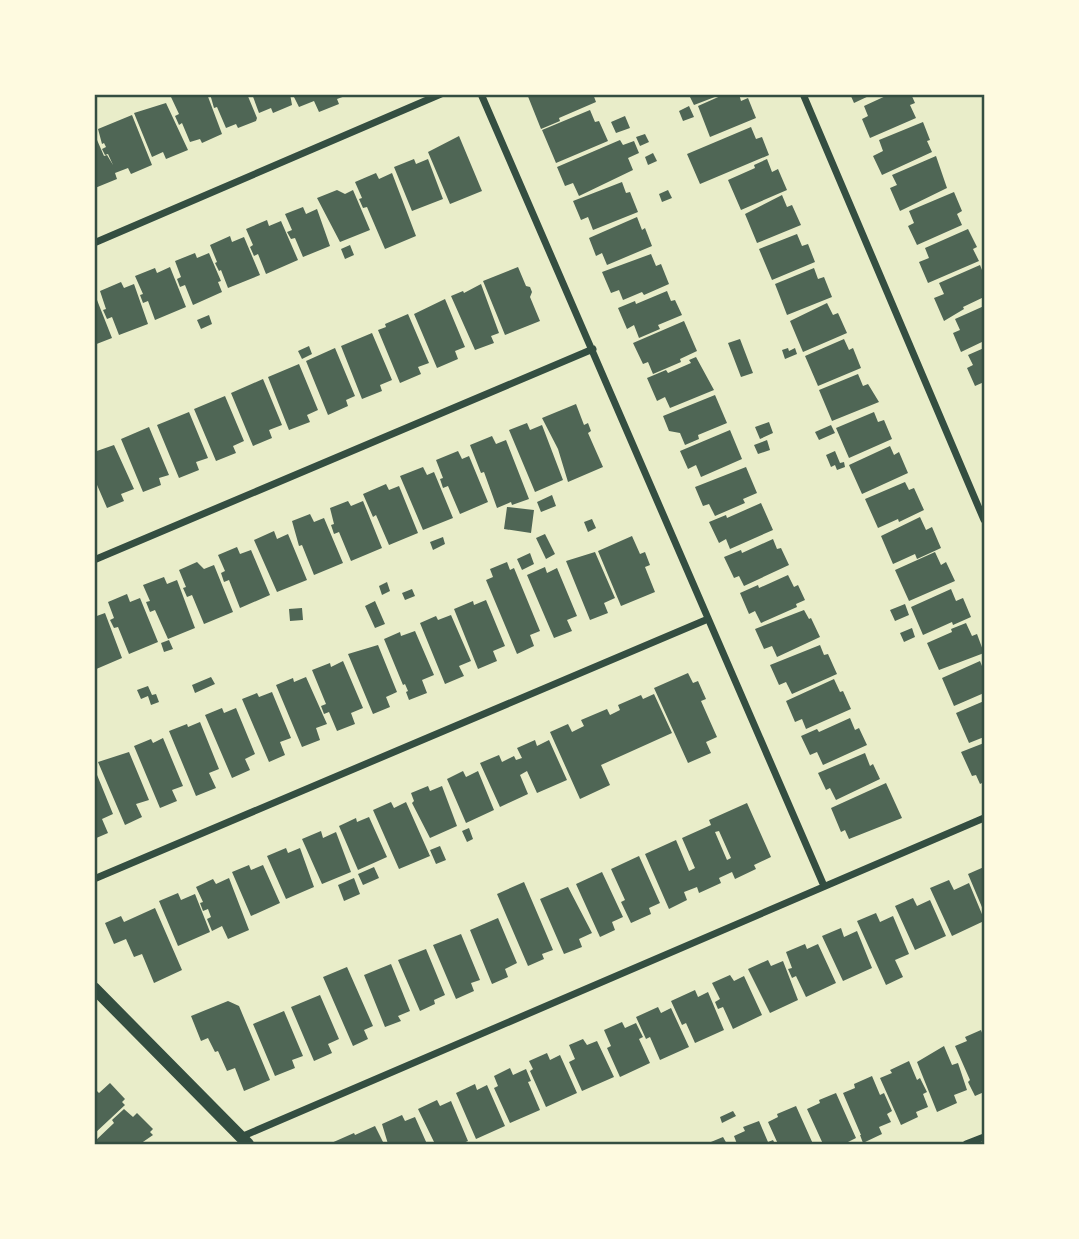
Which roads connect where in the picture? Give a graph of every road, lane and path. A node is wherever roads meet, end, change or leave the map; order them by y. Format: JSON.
{"nodes":[{"id":1,"x":441,"y":94,"type":"edge"},
{"id":2,"x":481,"y":94,"type":"edge"},
{"id":3,"x":803,"y":94,"type":"edge"},
{"id":4,"x":94,"y":243,"type":"edge"},
{"id":5,"x":593,"y":349,"type":"junction"},
{"id":6,"x":985,"y":520,"type":"edge"},
{"id":7,"x":94,"y":560,"type":"edge"},
{"id":8,"x":708,"y":619,"type":"junction"},
{"id":9,"x":985,"y":818,"type":"edge"},
{"id":10,"x":94,"y":879,"type":"edge"},
{"id":11,"x":824,"y":886,"type":"junction"},
{"id":12,"x":94,"y":988,"type":"edge"},
{"id":13,"x":985,"y":1136,"type":"edge"},
{"id":14,"x":244,"y":1141,"type":"edge"},
{"id":15,"x":966,"y":1144,"type":"edge"}],
"edges":[{"from":1,"to":4,"type":"street"},
{"from":2,"to":5,"type":"street"},
{"from":3,"to":6,"type":"street"},
{"from":5,"to":7,"type":"street"},
{"from":5,"to":8,"type":"street"},
{"from":8,"to":10,"type":"street"},
{"from":8,"to":11,"type":"street"},
{"from":9,"to":11,"type":"street"},
{"from":11,"to":14,"type":"street"},
{"from":12,"to":14,"type":"street"},
{"from":13,"to":15,"type":"street"}]}
